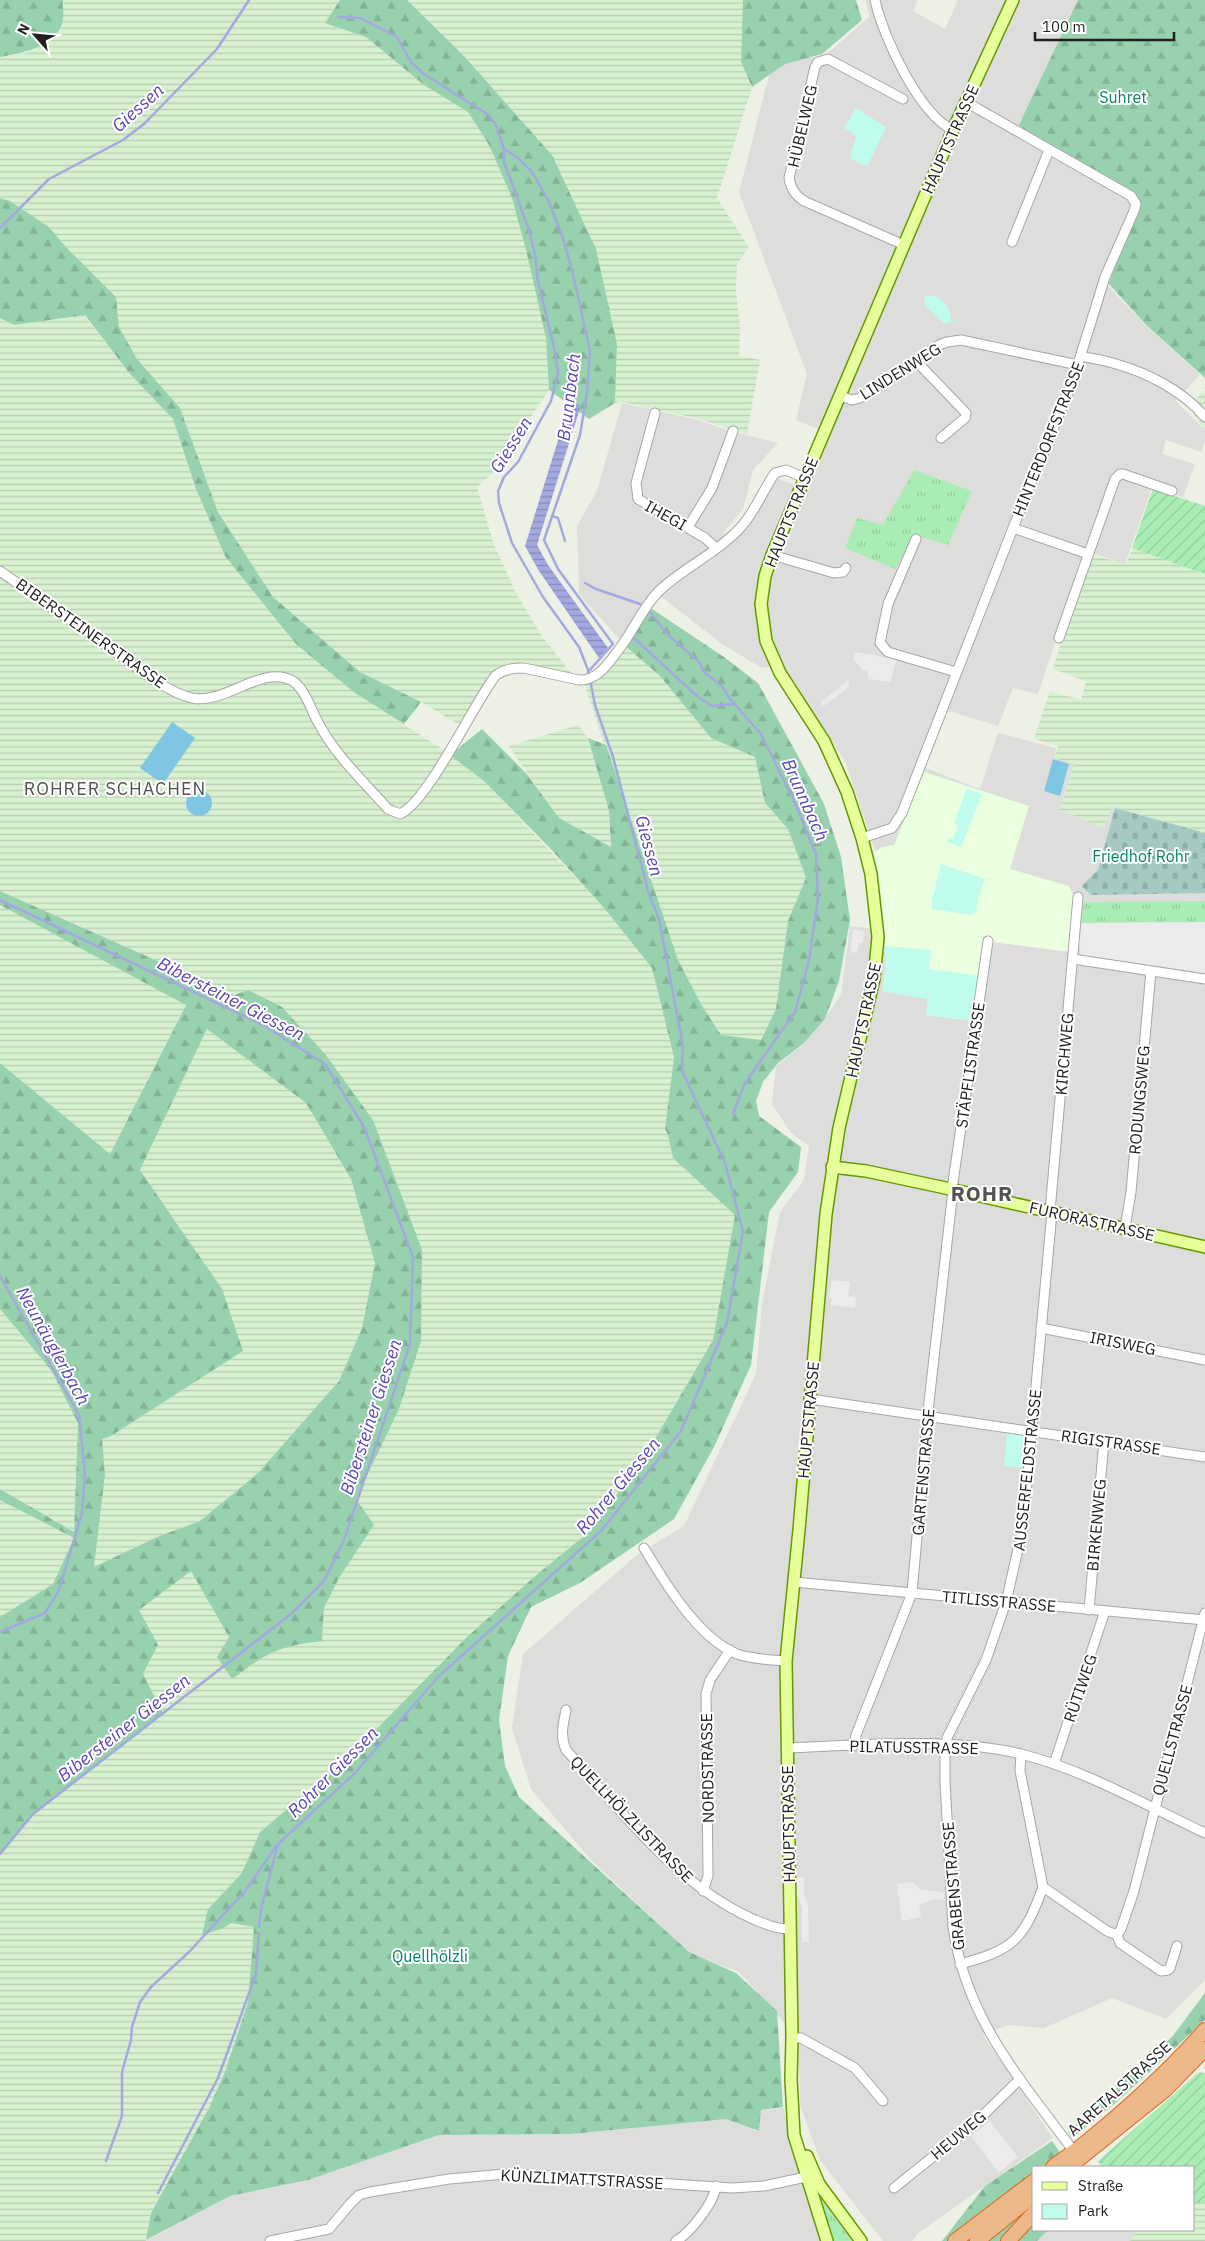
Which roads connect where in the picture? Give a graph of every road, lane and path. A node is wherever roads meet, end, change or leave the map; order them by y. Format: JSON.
{"nodes":[{"id":1,"x":875,"y":0,"type":"edge"},
{"id":2,"x":1013,"y":0,"type":"edge"},
{"id":3,"x":903,"y":99,"type":"dead end"},
{"id":4,"x":966,"y":102,"type":"junction"},
{"id":5,"x":953,"y":130,"type":"junction"},
{"id":6,"x":1049,"y":150,"type":"junction"},
{"id":7,"x":1012,"y":242,"type":"dead end"},
{"id":8,"x":904,"y":245,"type":"junction"},
{"id":9,"x":1081,"y":356,"type":"junction"},
{"id":10,"x":917,"y":362,"type":"junction"},
{"id":11,"x":1078,"y":366,"type":"junction"},
{"id":12,"x":840,"y":396,"type":"junction"},
{"id":13,"x":656,"y":413,"type":"dead end"},
{"id":14,"x":1205,"y":417,"type":"edge"},
{"id":15,"x":732,"y":430,"type":"dead end"},
{"id":16,"x":941,"y":438,"type":"dead end"},
{"id":17,"x":805,"y":478,"type":"junction"},
{"id":18,"x":1172,"y":490,"type":"dead end"},
{"id":19,"x":688,"y":527,"type":"junction"},
{"id":20,"x":1013,"y":528,"type":"junction"},
{"id":21,"x":916,"y":539,"type":"dead end"},
{"id":22,"x":716,"y":548,"type":"junction"},
{"id":23,"x":1088,"y":554,"type":"junction"},
{"id":24,"x":772,"y":555,"type":"junction"},
{"id":25,"x":846,"y":568,"type":"dead end"},
{"id":26,"x":0,"y":570,"type":"edge"},
{"id":27,"x":1059,"y":638,"type":"dead end"},
{"id":28,"x":956,"y":672,"type":"junction"},
{"id":29,"x":862,"y":838,"type":"junction"},
{"id":30,"x":1078,"y":897,"type":"dead end"},
{"id":31,"x":988,"y":941,"type":"dead end"},
{"id":32,"x":1073,"y":959,"type":"junction"},
{"id":33,"x":1151,"y":971,"type":"junction"},
{"id":34,"x":1205,"y":979,"type":"edge"},
{"id":35,"x":832,"y":1167,"type":"junction"},
{"id":36,"x":952,"y":1189,"type":"junction"},
{"id":37,"x":1051,"y":1212,"type":"junction"},
{"id":38,"x":1125,"y":1228,"type":"junction"},
{"id":39,"x":1205,"y":1247,"type":"edge"},
{"id":40,"x":1041,"y":1328,"type":"junction"},
{"id":41,"x":1205,"y":1360,"type":"edge"},
{"id":42,"x":810,"y":1399,"type":"junction"},
{"id":43,"x":928,"y":1416,"type":"junction"},
{"id":44,"x":1033,"y":1431,"type":"junction"},
{"id":45,"x":1104,"y":1441,"type":"junction"},
{"id":46,"x":1205,"y":1457,"type":"edge"},
{"id":47,"x":644,"y":1548,"type":"dead end"},
{"id":48,"x":794,"y":1582,"type":"junction"},
{"id":49,"x":912,"y":1593,"type":"junction"},
{"id":50,"x":1006,"y":1602,"type":"junction"},
{"id":51,"x":1089,"y":1610,"type":"junction"},
{"id":52,"x":1105,"y":1611,"type":"junction"},
{"id":53,"x":1204,"y":1618,"type":"edge"},
{"id":54,"x":730,"y":1650,"type":"junction"},
{"id":55,"x":786,"y":1661,"type":"junction"},
{"id":56,"x":566,"y":1710,"type":"dead end"},
{"id":57,"x":946,"y":1744,"type":"junction"},
{"id":58,"x":854,"y":1746,"type":"junction"},
{"id":59,"x":787,"y":1748,"type":"junction"},
{"id":60,"x":1021,"y":1754,"type":"junction"},
{"id":61,"x":1054,"y":1764,"type":"junction"},
{"id":62,"x":1155,"y":1809,"type":"junction"},
{"id":63,"x":1205,"y":1833,"type":"edge"},
{"id":64,"x":1043,"y":1887,"type":"junction"},
{"id":65,"x":703,"y":1891,"type":"junction"},
{"id":66,"x":789,"y":1929,"type":"junction"},
{"id":67,"x":1116,"y":1935,"type":"junction"},
{"id":68,"x":1177,"y":1946,"type":"dead end"},
{"id":69,"x":960,"y":1964,"type":"junction"},
{"id":70,"x":1205,"y":2030,"type":"edge"},
{"id":71,"x":792,"y":2038,"type":"junction"},
{"id":72,"x":1205,"y":2049,"type":"edge"},
{"id":73,"x":1020,"y":2079,"type":"junction"},
{"id":74,"x":1165,"y":2090,"type":"junction"},
{"id":75,"x":883,"y":2101,"type":"dead end"},
{"id":76,"x":793,"y":2112,"type":"junction"},
{"id":77,"x":1070,"y":2145,"type":"dead end"},
{"id":78,"x":1059,"y":2165,"type":"edge"},
{"id":79,"x":1085,"y":2166,"type":"edge"},
{"id":80,"x":810,"y":2175,"type":"junction"},
{"id":81,"x":1032,"y":2183,"type":"edge"},
{"id":82,"x":1032,"y":2184,"type":"edge"},
{"id":83,"x":716,"y":2186,"type":"junction"},
{"id":84,"x":894,"y":2188,"type":"dead end"},
{"id":85,"x":1032,"y":2197,"type":"edge"},
{"id":86,"x":1032,"y":2215,"type":"edge"},
{"id":87,"x":270,"y":2241,"type":"edge"},
{"id":88,"x":676,"y":2241,"type":"edge"},
{"id":89,"x":827,"y":2241,"type":"edge"},
{"id":90,"x":861,"y":2241,"type":"edge"},
{"id":91,"x":955,"y":2241,"type":"edge"},
{"id":92,"x":966,"y":2241,"type":"edge"},
{"id":93,"x":977,"y":2241,"type":"edge"},
{"id":94,"x":1008,"y":2241,"type":"edge"}],
"edges":[{"from":1,"to":5,"type":"street"},
{"from":2,"to":4,"type":"main road","name":"HAUPTSTRASSE"},
{"from":3,"to":8,"type":"street","name":"HÜBELWEG"},
{"from":4,"to":5,"type":"main road","name":"HAUPTSTRASSE"},
{"from":4,"to":6,"type":"street","name":"HINTERDORFSTRASSE"},
{"from":5,"to":8,"type":"main road","name":"HAUPTSTRASSE"},
{"from":6,"to":7,"type":"street"},
{"from":6,"to":9,"type":"street","name":"HINTERDORFSTRASSE"},
{"from":8,"to":12,"type":"main road","name":"HAUPTSTRASSE"},
{"from":9,"to":11,"type":"street","name":"HINTERDORFSTRASSE"},
{"from":9,"to":14,"type":"street"},
{"from":10,"to":11,"type":"street","name":"LINDENWEG"},
{"from":10,"to":12,"type":"street","name":"LINDENWEG"},
{"from":10,"to":16,"type":"street"},
{"from":11,"to":20,"type":"street","name":"HINTERDORFSTRASSE"},
{"from":12,"to":17,"type":"main road","name":"HAUPTSTRASSE"},
{"from":13,"to":19,"type":"street","name":"IHEGI"},
{"from":15,"to":19,"type":"street"},
{"from":17,"to":22,"type":"street","name":"BIBERSTEINERSTRASSE"},
{"from":17,"to":24,"type":"main road","name":"HAUPTSTRASSE"},
{"from":18,"to":23,"type":"street"},
{"from":19,"to":22,"type":"street","name":"IHEGI"},
{"from":20,"to":23,"type":"street"},
{"from":20,"to":28,"type":"street","name":"HINTERDORFSTRASSE"},
{"from":21,"to":28,"type":"street"},
{"from":22,"to":26,"type":"street","name":"BIBERSTEINERSTRASSE"},
{"from":23,"to":27,"type":"street"},
{"from":24,"to":25,"type":"street"},
{"from":24,"to":29,"type":"main road","name":"HAUPTSTRASSE"},
{"from":28,"to":29,"type":"street","name":"HINTERDORFSTRASSE"},
{"from":29,"to":35,"type":"main road","name":"HAUPTSTRASSE"},
{"from":30,"to":32,"type":"street","name":"KIRCHWEG"},
{"from":31,"to":36,"type":"street","name":"STÄPFLISTRASSE"},
{"from":32,"to":33,"type":"street"},
{"from":32,"to":37,"type":"street","name":"KIRCHWEG"},
{"from":33,"to":34,"type":"street"},
{"from":33,"to":38,"type":"street","name":"RODUNGSWEG"},
{"from":35,"to":36,"type":"main road","name":"FURORASTRASSE"},
{"from":35,"to":42,"type":"main road","name":"HAUPTSTRASSE"},
{"from":36,"to":37,"type":"main road","name":"FURORASTRASSE"},
{"from":36,"to":43,"type":"street","name":"GARTENSTRASSE"},
{"from":37,"to":38,"type":"main road","name":"FURORASTRASSE"},
{"from":37,"to":40,"type":"street","name":"AUSSERFELDSTRASSE"},
{"from":38,"to":39,"type":"main road","name":"FURORASTRASSE"},
{"from":40,"to":41,"type":"street","name":"IRISWEG"},
{"from":40,"to":44,"type":"street","name":"AUSSERFELDSTRASSE"},
{"from":42,"to":43,"type":"street","name":"RIGISTRASSE"},
{"from":42,"to":48,"type":"main road","name":"HAUPTSTRASSE"},
{"from":43,"to":44,"type":"street","name":"RIGISTRASSE"},
{"from":43,"to":49,"type":"street","name":"GARTENSTRASSE"},
{"from":44,"to":45,"type":"street","name":"RIGISTRASSE"},
{"from":44,"to":50,"type":"street","name":"AUSSERFELDSTRASSE"},
{"from":45,"to":46,"type":"street","name":"RIGISTRASSE"},
{"from":45,"to":51,"type":"street","name":"BIRKENWEG"},
{"from":47,"to":54,"type":"street"},
{"from":48,"to":49,"type":"street","name":"TITLISSTRASSE"},
{"from":48,"to":55,"type":"main road","name":"HAUPTSTRASSE"},
{"from":49,"to":50,"type":"street","name":"TITLISSTRASSE"},
{"from":49,"to":58,"type":"street","name":"GARTENSTRASSE"},
{"from":50,"to":51,"type":"street","name":"TITLISSTRASSE"},
{"from":50,"to":57,"type":"street","name":"AUSSERFELDSTRASSE"},
{"from":51,"to":52,"type":"street","name":"TITLISSTRASSE"},
{"from":52,"to":53,"type":"street","name":"TITLISSTRASSE"},
{"from":52,"to":61,"type":"street","name":"RÜTIWEG"},
{"from":53,"to":62,"type":"street","name":"QUELLSTRASSE"},
{"from":54,"to":55,"type":"street"},
{"from":54,"to":65,"type":"street","name":"NORDSTRASSE"},
{"from":55,"to":59,"type":"main road","name":"HAUPTSTRASSE"},
{"from":56,"to":65,"type":"street","name":"QUELLHÖLZLISTRASSE"},
{"from":57,"to":58,"type":"street","name":"PILATUSSTRASSE"},
{"from":57,"to":60,"type":"street","name":"PILATUSSTRASSE"},
{"from":57,"to":69,"type":"street","name":"GRABENSTRASSE"},
{"from":58,"to":59,"type":"street","name":"PILATUSSTRASSE"},
{"from":59,"to":66,"type":"main road","name":"HAUPTSTRASSE"},
{"from":60,"to":61,"type":"street","name":"PILATUSSTRASSE"},
{"from":60,"to":64,"type":"street"},
{"from":61,"to":62,"type":"street","name":"PILATUSSTRASSE"},
{"from":62,"to":63,"type":"street","name":"PILATUSSTRASSE"},
{"from":62,"to":67,"type":"street","name":"QUELLSTRASSE"},
{"from":64,"to":67,"type":"street"},
{"from":64,"to":69,"type":"street"},
{"from":65,"to":66,"type":"street","name":"QUELLHÖLZLISTRASSE"},
{"from":66,"to":71,"type":"main road","name":"HAUPTSTRASSE"},
{"from":67,"to":68,"type":"street"},
{"from":69,"to":73,"type":"street","name":"GRABENSTRASSE"},
{"from":70,"to":78,"type":"highway","name":"AARETALSTRASSE"},
{"from":71,"to":75,"type":"street"},
{"from":71,"to":76,"type":"main road","name":"HAUPTSTRASSE"},
{"from":72,"to":74,"type":"highway","name":"AARETALSTRASSE"},
{"from":73,"to":77,"type":"street","name":"GRABENSTRASSE"},
{"from":73,"to":84,"type":"street","name":"HEUWEG"},
{"from":74,"to":78,"type":"highway","name":"AARETALSTRASSE"},
{"from":74,"to":79,"type":"highway"},
{"from":76,"to":80,"type":"main road","name":"HAUPTSTRASSE"},
{"from":76,"to":80,"type":"main road","name":"HAUPTSTRASSE"},
{"from":80,"to":83,"type":"street","name":"KÜNZLIMATTSTRASSE"},
{"from":80,"to":89,"type":"main road","name":"HAUPTSTRASSE"},
{"from":80,"to":90,"type":"main road","name":"HAUPTSTRASSE"},
{"from":81,"to":91,"type":"highway"},
{"from":82,"to":92,"type":"highway"},
{"from":83,"to":87,"type":"street","name":"KÜNZLIMATTSTRASSE"},
{"from":83,"to":88,"type":"street"},
{"from":85,"to":93,"type":"highway"},
{"from":86,"to":94,"type":"highway"}]}
